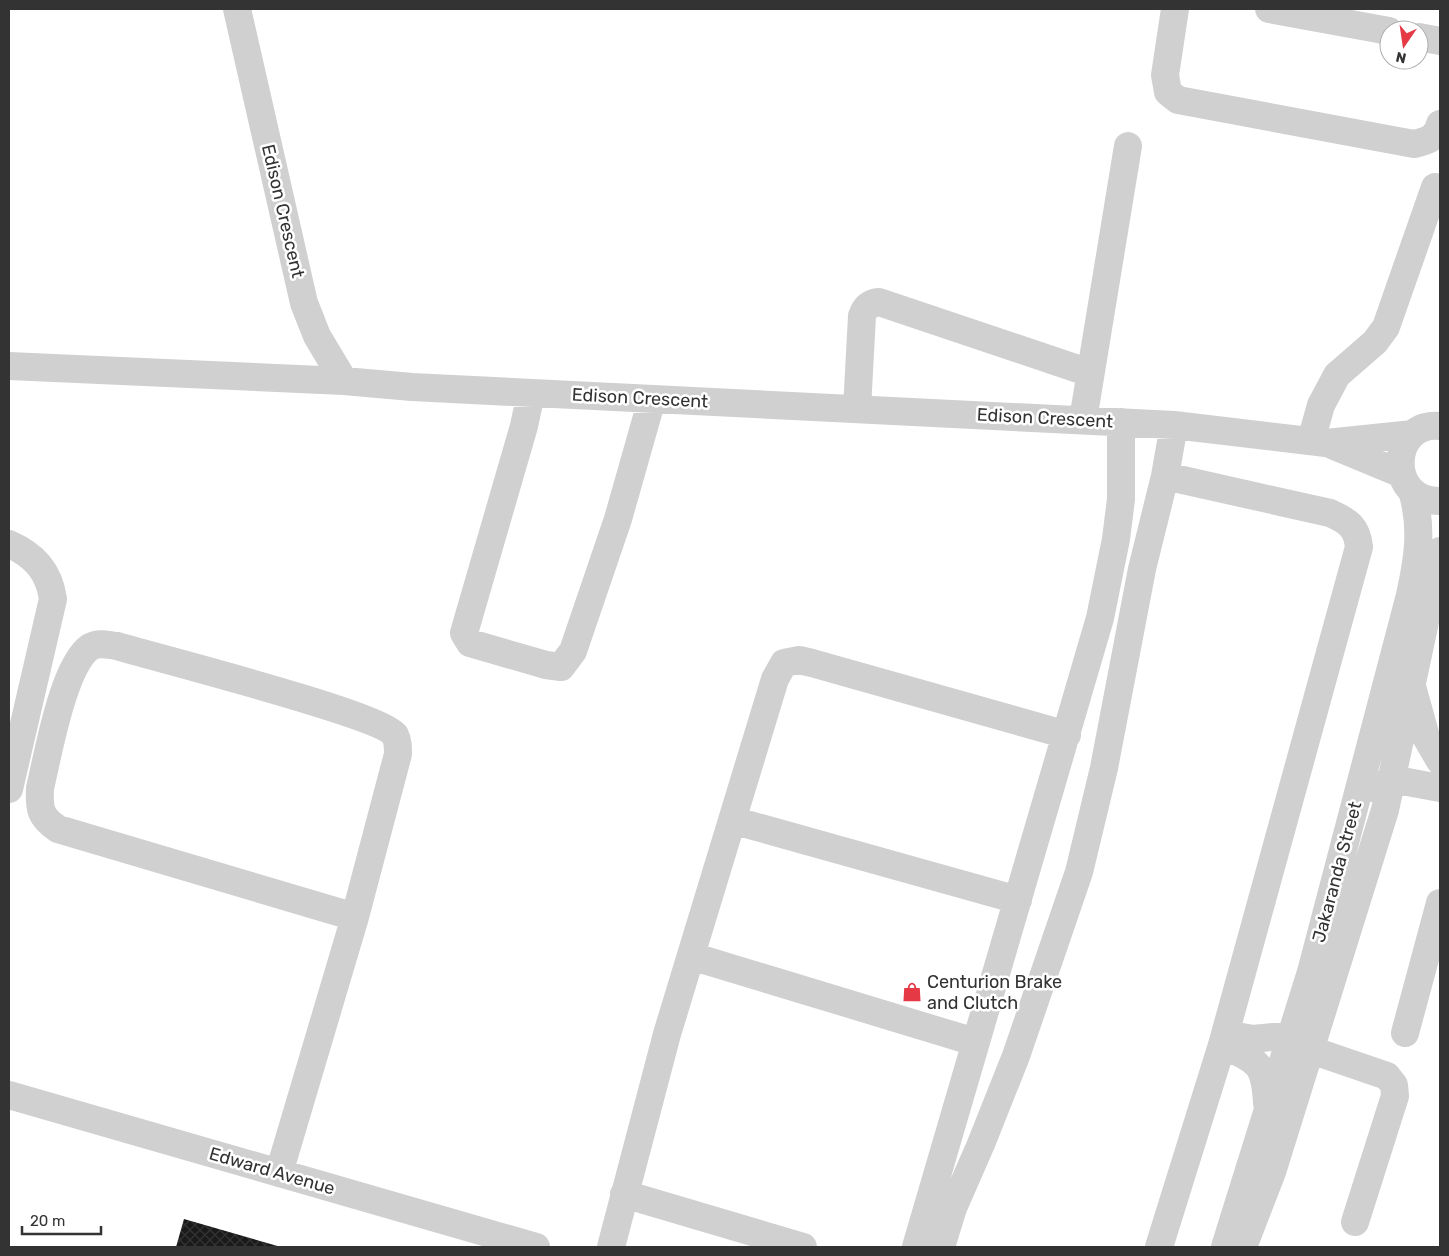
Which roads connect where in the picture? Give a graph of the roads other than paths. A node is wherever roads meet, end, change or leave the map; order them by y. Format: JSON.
{"nodes":[{"id":1,"x":237,"y":9,"type":"edge"},
{"id":2,"x":1175,"y":9,"type":"edge"},
{"id":3,"x":1268,"y":9,"type":"edge"},
{"id":4,"x":1379,"y":29,"type":"edge"},
{"id":5,"x":1440,"y":124,"type":"edge"},
{"id":6,"x":1128,"y":146,"type":"dead end"},
{"id":7,"x":1435,"y":187,"type":"dead end"},
{"id":8,"x":9,"y":366,"type":"edge"},
{"id":9,"x":1090,"y":373,"type":"junction"},
{"id":10,"x":344,"y":381,"type":"junction"},
{"id":11,"x":531,"y":393,"type":"junction"},
{"id":12,"x":652,"y":399,"type":"junction"},
{"id":13,"x":1440,"y":406,"type":"edge"},
{"id":14,"x":857,"y":409,"type":"junction"},
{"id":15,"x":1082,"y":420,"type":"junction"},
{"id":16,"x":1121,"y":422,"type":"junction"},
{"id":17,"x":1174,"y":425,"type":"junction"},
{"id":18,"x":1425,"y":430,"type":"edge"},
{"id":19,"x":1318,"y":442,"type":"junction"},
{"id":20,"x":1165,"y":476,"type":"junction"},
{"id":21,"x":1407,"y":483,"type":"junction"},
{"id":22,"x":1440,"y":501,"type":"edge"},
{"id":23,"x":9,"y":544,"type":"edge"},
{"id":24,"x":1440,"y":551,"type":"edge"},
{"id":25,"x":1412,"y":683,"type":"junction"},
{"id":26,"x":1067,"y":735,"type":"junction"},
{"id":27,"x":1440,"y":761,"type":"edge"},
{"id":28,"x":1391,"y":780,"type":"junction"},
{"id":29,"x":1440,"y":788,"type":"edge"},
{"id":30,"x":9,"y":789,"type":"edge"},
{"id":31,"x":732,"y":820,"type":"junction"},
{"id":32,"x":1018,"y":900,"type":"junction"},
{"id":33,"x":1440,"y":903,"type":"edge"},
{"id":34,"x":356,"y":917,"type":"junction"},
{"id":35,"x":691,"y":956,"type":"junction"},
{"id":36,"x":1311,"y":972,"type":"junction"},
{"id":37,"x":1406,"y":1033,"type":"dead end"},
{"id":38,"x":1224,"y":1040,"type":"junction"},
{"id":39,"x":975,"y":1042,"type":"junction"},
{"id":40,"x":1301,"y":1043,"type":"junction"},
{"id":41,"x":9,"y":1095,"type":"edge"},
{"id":42,"x":1268,"y":1110,"type":"junction"},
{"id":43,"x":279,"y":1173,"type":"junction"},
{"id":44,"x":624,"y":1194,"type":"junction"},
{"id":45,"x":1356,"y":1222,"type":"dead end"},
{"id":46,"x":496,"y":1242,"type":"edge"},
{"id":47,"x":536,"y":1247,"type":"edge"},
{"id":48,"x":611,"y":1247,"type":"edge"},
{"id":49,"x":803,"y":1247,"type":"edge"},
{"id":50,"x":916,"y":1247,"type":"edge"},
{"id":51,"x":941,"y":1247,"type":"edge"},
{"id":52,"x":1159,"y":1247,"type":"edge"},
{"id":53,"x":1225,"y":1247,"type":"edge"},
{"id":54,"x":1243,"y":1247,"type":"edge"}],
"edges":[{"from":1,"to":10,"type":"street","name":"Edison Crescent"},
{"from":2,"to":5,"type":"street"},
{"from":3,"to":4,"type":"street"},
{"from":6,"to":9,"type":"street"},
{"from":7,"to":19,"type":"street"},
{"from":8,"to":10,"type":"street"},
{"from":9,"to":14,"type":"street"},
{"from":9,"to":15,"type":"street"},
{"from":10,"to":11,"type":"street","name":"Edison Crescent"},
{"from":11,"to":12,"type":"street","name":"Edison Crescent"},
{"from":11,"to":12,"type":"street"},
{"from":12,"to":14,"type":"street","name":"Edison Crescent"},
{"from":13,"to":18,"type":"street"},
{"from":14,"to":15,"type":"street","name":"Edison Crescent"},
{"from":15,"to":16,"type":"street","name":"Edison Crescent"},
{"from":16,"to":17,"type":"street","name":"Edison Crescent"},
{"from":16,"to":26,"type":"street"},
{"from":17,"to":19,"type":"street","name":"Edison Crescent"},
{"from":17,"to":20,"type":"street"},
{"from":18,"to":19,"type":"street","name":"Edison Crescent"},
{"from":18,"to":21,"type":"street","name":"Jakaranda Street"},
{"from":19,"to":21,"type":"street","name":"Edison Crescent"},
{"from":20,"to":38,"type":"street"},
{"from":20,"to":51,"type":"street"},
{"from":21,"to":22,"type":"street","name":"Edison Crescent"},
{"from":21,"to":36,"type":"street","name":"Jakaranda Street"},
{"from":23,"to":30,"type":"street"},
{"from":24,"to":25,"type":"street","name":"Jakaranda Street"},
{"from":25,"to":27,"type":"street"},
{"from":25,"to":28,"type":"street","name":"Jakaranda Street"},
{"from":26,"to":31,"type":"street"},
{"from":26,"to":32,"type":"street"},
{"from":28,"to":29,"type":"street"},
{"from":28,"to":36,"type":"street"},
{"from":28,"to":40,"type":"street","name":"Jakaranda Street"},
{"from":31,"to":32,"type":"street"},
{"from":31,"to":35,"type":"street"},
{"from":32,"to":39,"type":"street"},
{"from":33,"to":37,"type":"street"},
{"from":34,"to":34,"type":"street"},
{"from":34,"to":43,"type":"street"},
{"from":35,"to":39,"type":"street"},
{"from":35,"to":44,"type":"street"},
{"from":36,"to":40,"type":"street","name":"Jakaranda Street"},
{"from":38,"to":40,"type":"street"},
{"from":38,"to":42,"type":"street"},
{"from":38,"to":52,"type":"street"},
{"from":39,"to":50,"type":"street"},
{"from":40,"to":42,"type":"street","name":"Jakaranda Street"},
{"from":40,"to":45,"type":"street"},
{"from":40,"to":54,"type":"street","name":"Jakaranda Street"},
{"from":41,"to":43,"type":"street","name":"Edward Avenue"},
{"from":42,"to":53,"type":"street","name":"Jakaranda Street"},
{"from":43,"to":46,"type":"street","name":"Edward Avenue"},
{"from":44,"to":48,"type":"street"},
{"from":44,"to":49,"type":"street"},
{"from":46,"to":47,"type":"street","name":"Edward Avenue"}]}
